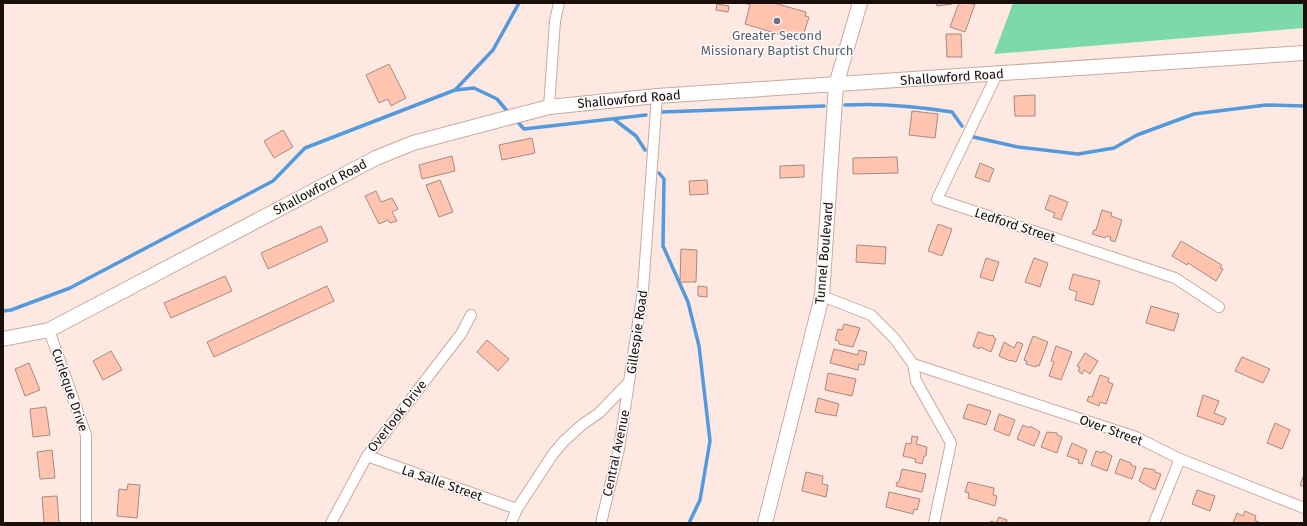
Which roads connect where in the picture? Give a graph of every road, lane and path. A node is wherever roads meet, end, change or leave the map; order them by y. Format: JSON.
{"nodes":[{"id":1,"x":559,"y":3,"type":"edge"},
{"id":2,"x":860,"y":3,"type":"edge"},
{"id":3,"x":1304,"y":53,"type":"edge"},
{"id":4,"x":997,"y":74,"type":"junction"},
{"id":5,"x":836,"y":85,"type":"junction"},
{"id":6,"x":657,"y":96,"type":"junction"},
{"id":7,"x":549,"y":107,"type":"junction"},
{"id":8,"x":822,"y":296,"type":"junction"},
{"id":9,"x":1219,"y":307,"type":"dead end"},
{"id":10,"x":472,"y":315,"type":"dead end"},
{"id":11,"x":49,"y":330,"type":"junction"},
{"id":12,"x":3,"y":339,"type":"edge"},
{"id":13,"x":914,"y":364,"type":"junction"},
{"id":14,"x":630,"y":382,"type":"junction"},
{"id":15,"x":367,"y":456,"type":"junction"},
{"id":16,"x":1180,"y":459,"type":"junction"},
{"id":17,"x":1304,"y":508,"type":"edge"},
{"id":18,"x":517,"y":509,"type":"junction"},
{"id":19,"x":86,"y":523,"type":"edge"},
{"id":20,"x":331,"y":523,"type":"edge"},
{"id":21,"x":511,"y":523,"type":"edge"},
{"id":22,"x":601,"y":523,"type":"edge"},
{"id":23,"x":765,"y":523,"type":"edge"},
{"id":24,"x":934,"y":523,"type":"edge"},
{"id":25,"x":1154,"y":523,"type":"edge"}],
"edges":[{"from":1,"to":7,"type":"street"},
{"from":2,"to":5,"type":"street","name":"Tunnel Boulevard"},
{"from":3,"to":4,"type":"street","name":"Shallowford Road"},
{"from":4,"to":5,"type":"street","name":"Shallowford Road"},
{"from":4,"to":9,"type":"street","name":"Ledford Street"},
{"from":5,"to":6,"type":"street","name":"Shallowford Road"},
{"from":5,"to":8,"type":"street","name":"Tunnel Boulevard"},
{"from":6,"to":7,"type":"street","name":"Shallowford Road"},
{"from":6,"to":14,"type":"street","name":"Gillespie Road"},
{"from":7,"to":11,"type":"street","name":"Shallowford Road"},
{"from":8,"to":13,"type":"street"},
{"from":8,"to":23,"type":"street","name":"Tunnel Boulevard"},
{"from":10,"to":15,"type":"street","name":"Overlook Drive"},
{"from":11,"to":12,"type":"street","name":"Shallowford Road"},
{"from":11,"to":19,"type":"street","name":"Curleque Drive"},
{"from":13,"to":16,"type":"street","name":"Over Street"},
{"from":13,"to":24,"type":"street"},
{"from":14,"to":18,"type":"street","name":"Gillespie Road"},
{"from":14,"to":22,"type":"street","name":"Central Avenue"},
{"from":15,"to":18,"type":"street","name":"La Salle Street"},
{"from":15,"to":20,"type":"street","name":"Overlook Drive"},
{"from":16,"to":17,"type":"street","name":"Over Street"},
{"from":16,"to":25,"type":"street"},
{"from":18,"to":21,"type":"street","name":"Gillespie Road"}]}
